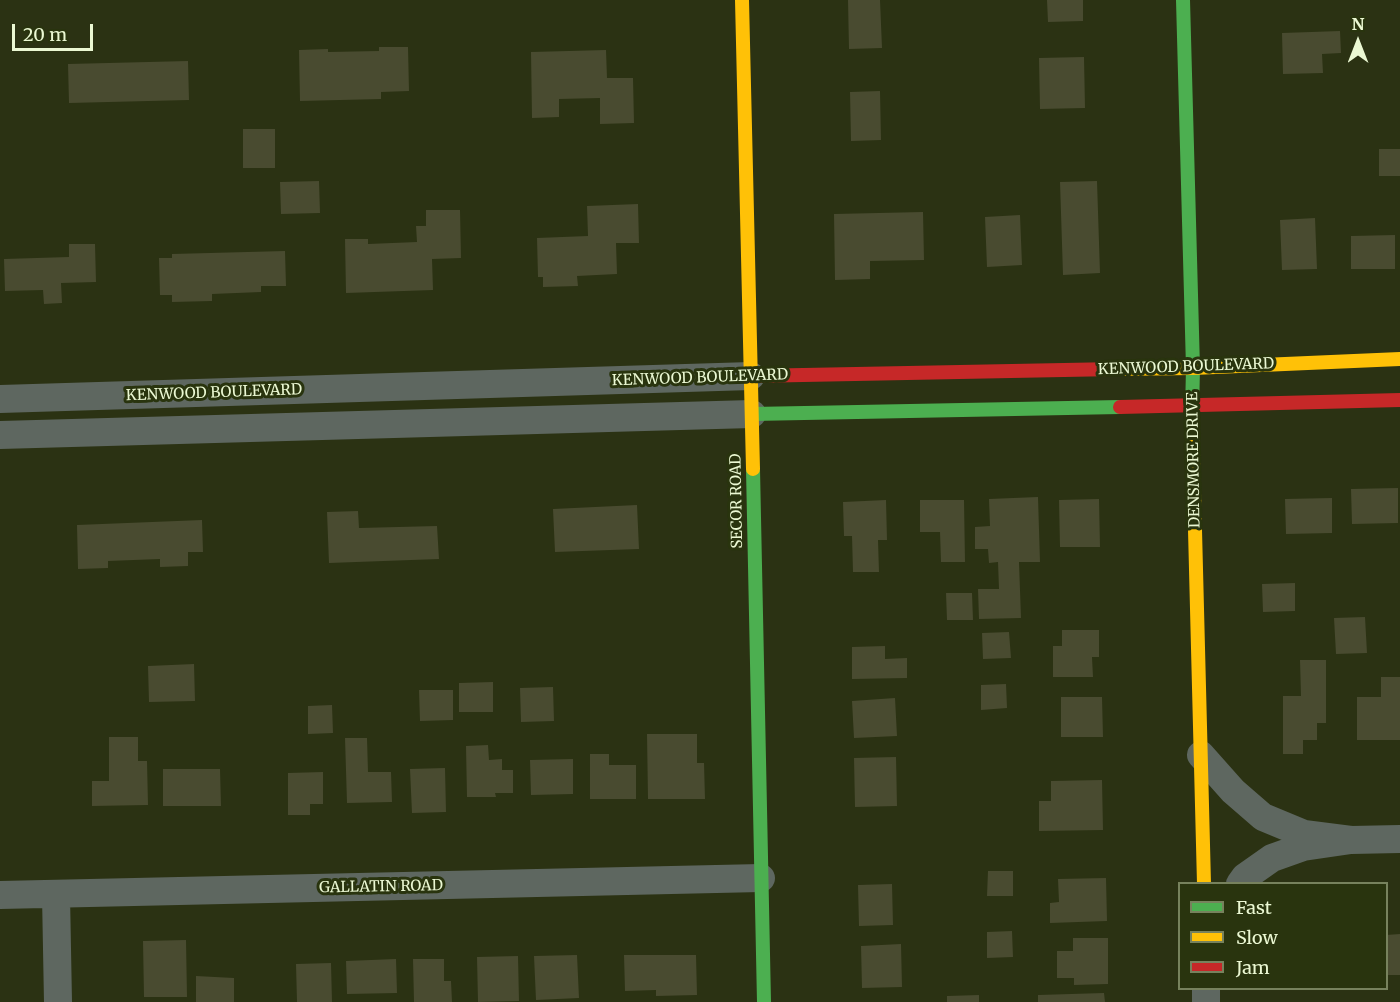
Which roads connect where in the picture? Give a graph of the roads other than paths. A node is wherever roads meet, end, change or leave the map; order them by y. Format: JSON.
{"nodes":[{"id":1,"x":742,"y":0,"type":"edge"},
{"id":2,"x":1183,"y":0,"type":"edge"},
{"id":3,"x":1400,"y":360,"type":"edge"},
{"id":4,"x":1193,"y":368,"type":"junction"},
{"id":5,"x":752,"y":376,"type":"junction"},
{"id":6,"x":0,"y":399,"type":"edge"},
{"id":7,"x":1400,"y":400,"type":"edge"},
{"id":8,"x":1192,"y":406,"type":"junction"},
{"id":9,"x":752,"y":414,"type":"junction"},
{"id":10,"x":0,"y":435,"type":"edge"},
{"id":11,"x":1201,"y":755,"type":"junction"},
{"id":12,"x":1400,"y":839,"type":"edge"},
{"id":13,"x":1351,"y":840,"type":"junction"},
{"id":14,"x":761,"y":878,"type":"junction"},
{"id":15,"x":1204,"y":882,"type":"edge"},
{"id":16,"x":1241,"y":882,"type":"edge"},
{"id":17,"x":0,"y":895,"type":"edge"},
{"id":18,"x":56,"y":895,"type":"junction"},
{"id":19,"x":58,"y":1002,"type":"edge"},
{"id":20,"x":764,"y":1002,"type":"edge"}],
"edges":[{"from":1,"to":5,"type":"street","name":"SECOR ROAD"},
{"from":2,"to":4,"type":"street","name":"DENSMORE DRIVE"},
{"from":3,"to":4,"type":"street","name":"KENWOOD BOULEVARD"},
{"from":4,"to":5,"type":"street","name":"KENWOOD BOULEVARD"},
{"from":4,"to":8,"type":"street","name":"DENSMORE DRIVE"},
{"from":5,"to":6,"type":"street","name":"KENWOOD BOULEVARD"},
{"from":5,"to":9,"type":"street","name":"SECOR ROAD"},
{"from":7,"to":8,"type":"street"},
{"from":8,"to":9,"type":"street"},
{"from":8,"to":11,"type":"street","name":"DENSMORE DRIVE"},
{"from":9,"to":10,"type":"street"},
{"from":9,"to":14,"type":"street","name":"SECOR ROAD"},
{"from":11,"to":13,"type":"street"},
{"from":11,"to":15,"type":"street","name":"DENSMORE DRIVE"},
{"from":12,"to":13,"type":"street"},
{"from":13,"to":16,"type":"street"},
{"from":14,"to":18,"type":"street","name":"GALLATIN ROAD"},
{"from":14,"to":20,"type":"street","name":"SECOR ROAD"},
{"from":17,"to":18,"type":"street","name":"GALLATIN ROAD"},
{"from":18,"to":19,"type":"street"}]}
